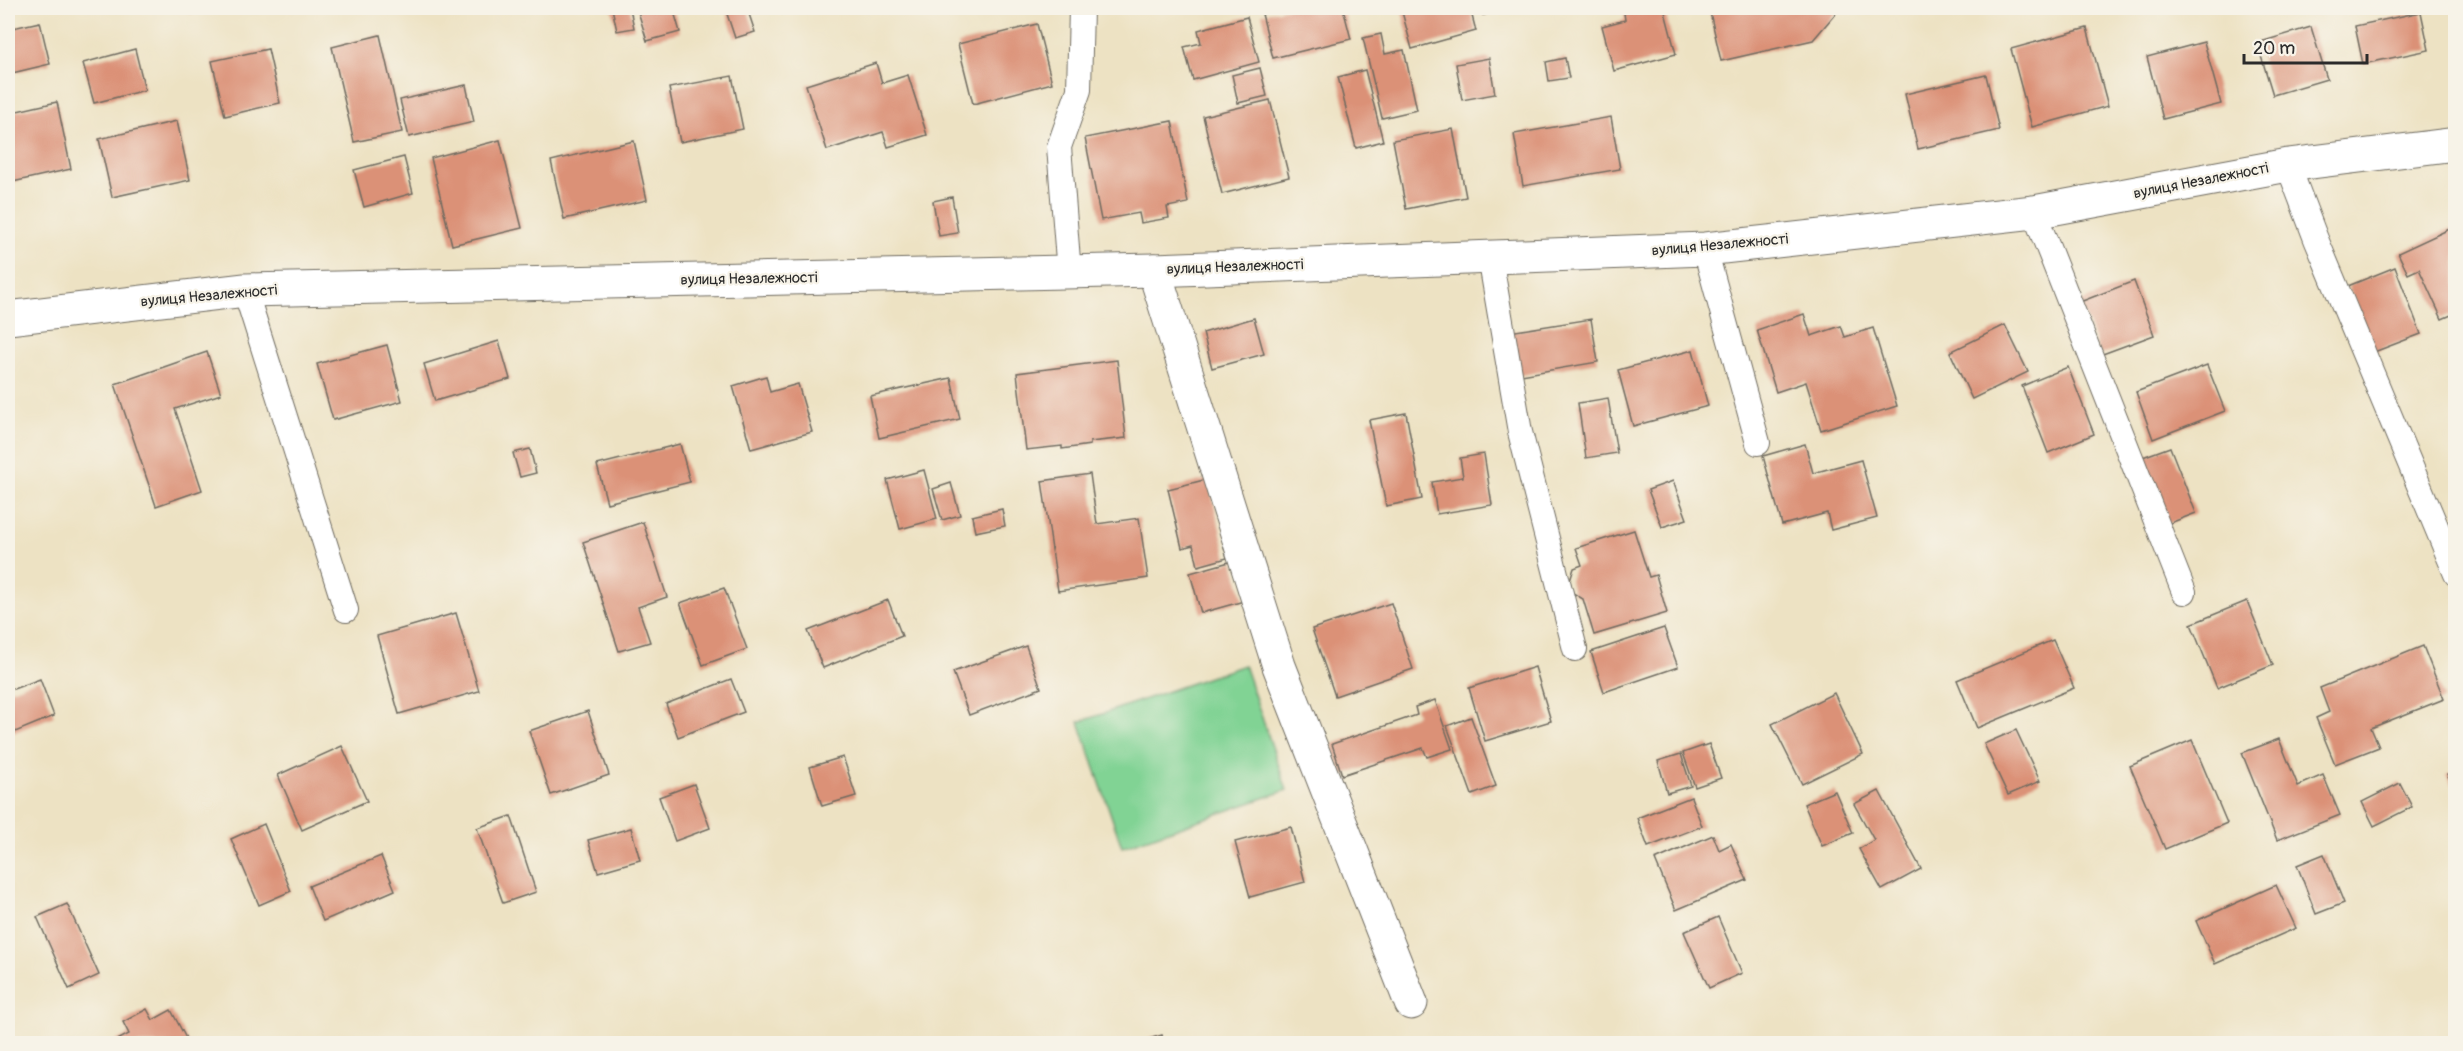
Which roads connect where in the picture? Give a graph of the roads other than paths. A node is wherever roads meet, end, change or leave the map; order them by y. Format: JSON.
{"nodes":[{"id":1,"x":1081,"y":8,"type":"edge"},
{"id":2,"x":2456,"y":144,"type":"edge"},
{"id":3,"x":2288,"y":165,"type":"junction"},
{"id":4,"x":2034,"y":212,"type":"junction"},
{"id":5,"x":1705,"y":249,"type":"junction"},
{"id":6,"x":1490,"y":257,"type":"junction"},
{"id":7,"x":1154,"y":270,"type":"junction"},
{"id":8,"x":1069,"y":273,"type":"junction"},
{"id":9,"x":245,"y":290,"type":"junction"},
{"id":10,"x":8,"y":318,"type":"edge"},
{"id":11,"x":1758,"y":443,"type":"dead end"},
{"id":12,"x":2456,"y":574,"type":"edge"},
{"id":13,"x":2184,"y":592,"type":"dead end"},
{"id":14,"x":346,"y":610,"type":"dead end"},
{"id":15,"x":1575,"y":649,"type":"dead end"},
{"id":16,"x":1411,"y":1004,"type":"dead end"}],
"edges":[{"from":1,"to":8,"type":"lane"},
{"from":2,"to":3,"type":"street","name":"вулиця Незалежності"},
{"from":3,"to":4,"type":"street","name":"вулиця Незалежності"},
{"from":3,"to":12,"type":"lane"},
{"from":4,"to":5,"type":"street","name":"вулиця Незалежності"},
{"from":4,"to":13,"type":"lane"},
{"from":5,"to":6,"type":"street","name":"вулиця Незалежності"},
{"from":5,"to":11,"type":"lane"},
{"from":6,"to":7,"type":"street","name":"вулиця Незалежності"},
{"from":6,"to":15,"type":"lane"},
{"from":7,"to":8,"type":"street","name":"вулиця Незалежності"},
{"from":7,"to":16,"type":"street"},
{"from":8,"to":9,"type":"street","name":"вулиця Незалежності"},
{"from":9,"to":10,"type":"street","name":"вулиця Незалежності"},
{"from":9,"to":14,"type":"lane"}]}
